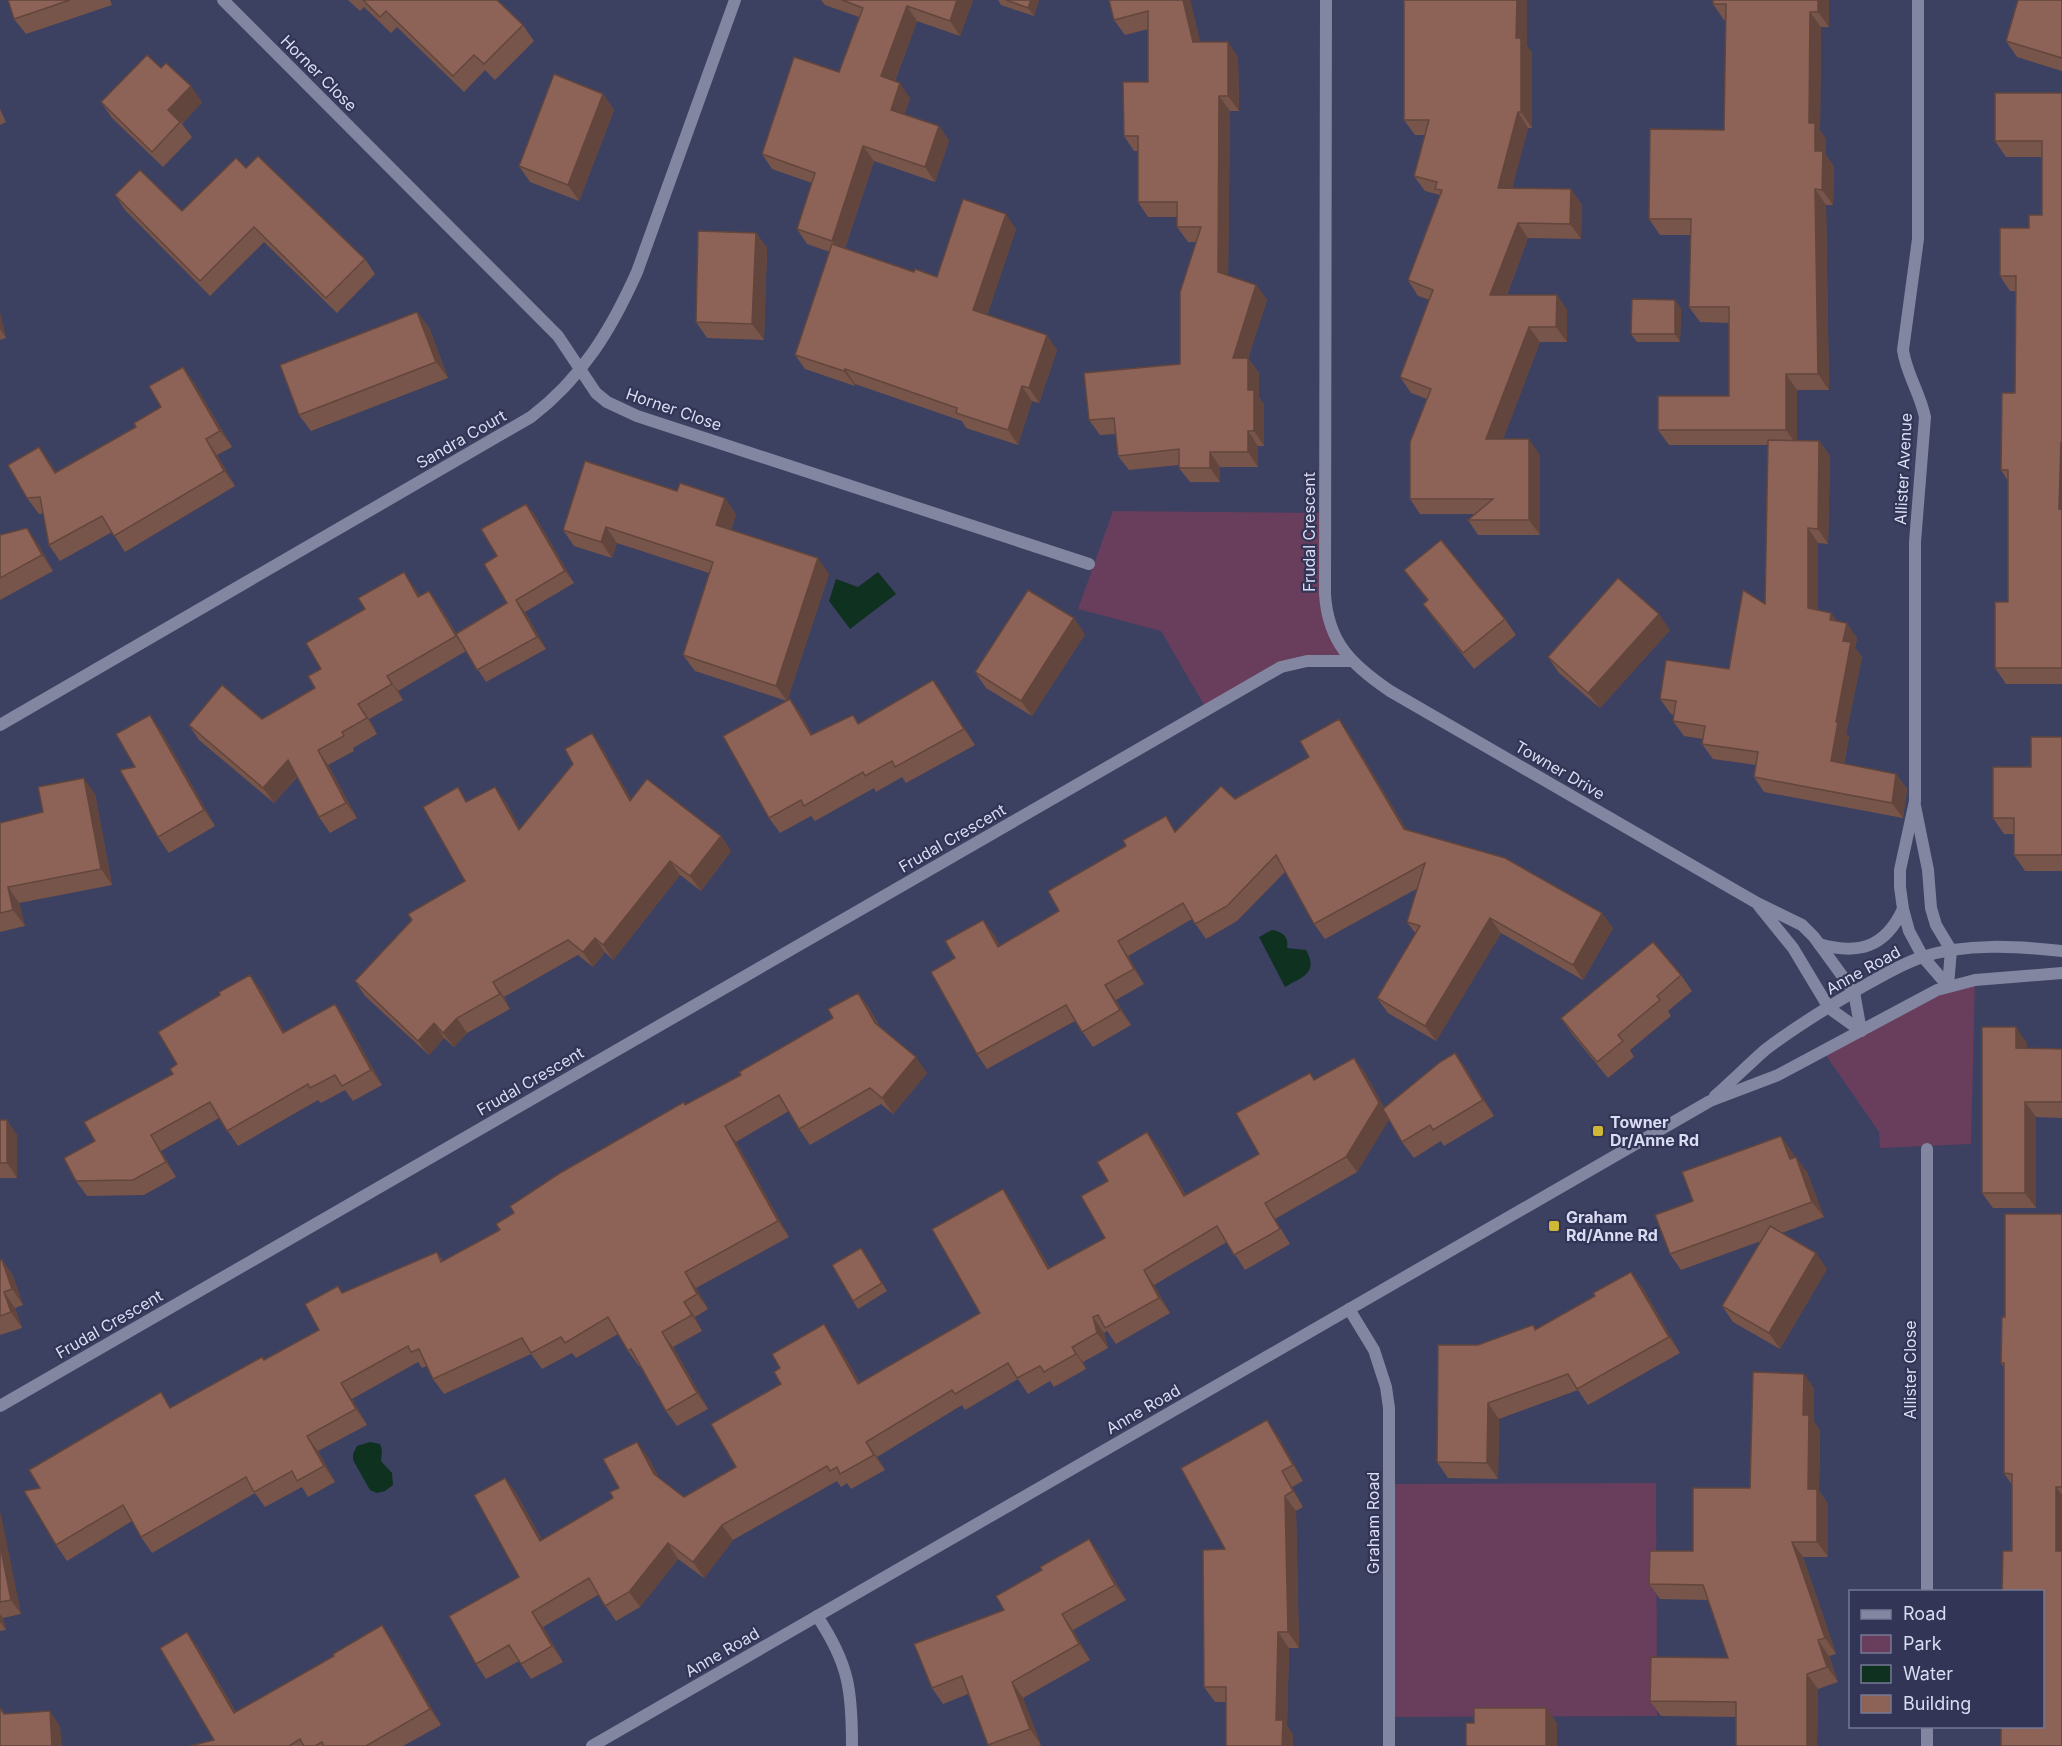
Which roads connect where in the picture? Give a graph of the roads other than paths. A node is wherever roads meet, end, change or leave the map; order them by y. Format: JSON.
{"nodes":[{"id":1,"x":223,"y":0,"type":"edge"},
{"id":2,"x":735,"y":0,"type":"edge"},
{"id":3,"x":1326,"y":0,"type":"edge"},
{"id":4,"x":1918,"y":0,"type":"edge"},
{"id":5,"x":581,"y":369,"type":"junction"},
{"id":6,"x":1089,"y":564,"type":"dead end"},
{"id":7,"x":1350,"y":661,"type":"junction"},
{"id":8,"x":0,"y":725,"type":"edge"},
{"id":9,"x":1914,"y":801,"type":"junction"},
{"id":10,"x":1757,"y":903,"type":"junction"},
{"id":11,"x":1903,"y":909,"type":"junction"},
{"id":12,"x":1819,"y":944,"type":"junction"},
{"id":13,"x":1951,"y":950,"type":"junction"},
{"id":14,"x":2062,"y":951,"type":"edge"},
{"id":15,"x":1923,"y":957,"type":"junction"},
{"id":16,"x":2062,"y":973,"type":"edge"},
{"id":17,"x":1948,"y":986,"type":"junction"},
{"id":18,"x":1854,"y":992,"type":"junction"},
{"id":19,"x":1829,"y":1008,"type":"junction"},
{"id":20,"x":1861,"y":1031,"type":"junction"},
{"id":21,"x":1710,"y":1101,"type":"junction"},
{"id":22,"x":1927,"y":1149,"type":"dead end"},
{"id":23,"x":1349,"y":1309,"type":"junction"},
{"id":24,"x":0,"y":1406,"type":"edge"},
{"id":25,"x":1927,"y":1590,"type":"edge"},
{"id":26,"x":817,"y":1616,"type":"junction"},
{"id":27,"x":1927,"y":1728,"type":"edge"},
{"id":28,"x":592,"y":1746,"type":"edge"},
{"id":29,"x":852,"y":1746,"type":"edge"},
{"id":30,"x":1389,"y":1746,"type":"edge"},
{"id":31,"x":1927,"y":1746,"type":"edge"}],
"edges":[{"from":1,"to":5,"type":"street","name":"Horner Close"},
{"from":2,"to":5,"type":"street","name":"Sandra Court"},
{"from":3,"to":7,"type":"street","name":"Frudal Crescent"},
{"from":4,"to":9,"type":"street","name":"Allister Avenue"},
{"from":5,"to":6,"type":"street","name":"Horner Close"},
{"from":5,"to":8,"type":"street","name":"Sandra Court"},
{"from":7,"to":10,"type":"street","name":"Towner Drive"},
{"from":7,"to":24,"type":"street","name":"Frudal Crescent"},
{"from":9,"to":11,"type":"street","name":"Allister Avenue"},
{"from":9,"to":13,"type":"street","name":"Allister Avenue"},
{"from":10,"to":12,"type":"street","name":"Towner Drive"},
{"from":10,"to":19,"type":"street","name":"Towner Drive"},
{"from":11,"to":12,"type":"street"},
{"from":11,"to":15,"type":"street","name":"Allister Avenue"},
{"from":12,"to":18,"type":"street","name":"Towner Drive"},
{"from":13,"to":14,"type":"street","name":"Anne Road"},
{"from":13,"to":15,"type":"street","name":"Anne Road"},
{"from":13,"to":17,"type":"street"},
{"from":15,"to":17,"type":"street","name":"Allister Avenue"},
{"from":15,"to":18,"type":"street","name":"Anne Road"},
{"from":16,"to":17,"type":"street","name":"Anne Road"},
{"from":17,"to":20,"type":"street","name":"Anne Road"},
{"from":18,"to":19,"type":"street","name":"Anne Road"},
{"from":18,"to":20,"type":"street"},
{"from":19,"to":20,"type":"street"},
{"from":19,"to":21,"type":"street","name":"Anne Road"},
{"from":20,"to":21,"type":"street","name":"Anne Road"},
{"from":21,"to":23,"type":"street","name":"Anne Road"},
{"from":22,"to":25,"type":"street","name":"Allister Close"},
{"from":23,"to":26,"type":"street","name":"Anne Road"},
{"from":23,"to":30,"type":"street","name":"Graham Road"},
{"from":26,"to":28,"type":"street","name":"Anne Road"},
{"from":26,"to":29,"type":"street"},
{"from":27,"to":31,"type":"street"}]}
